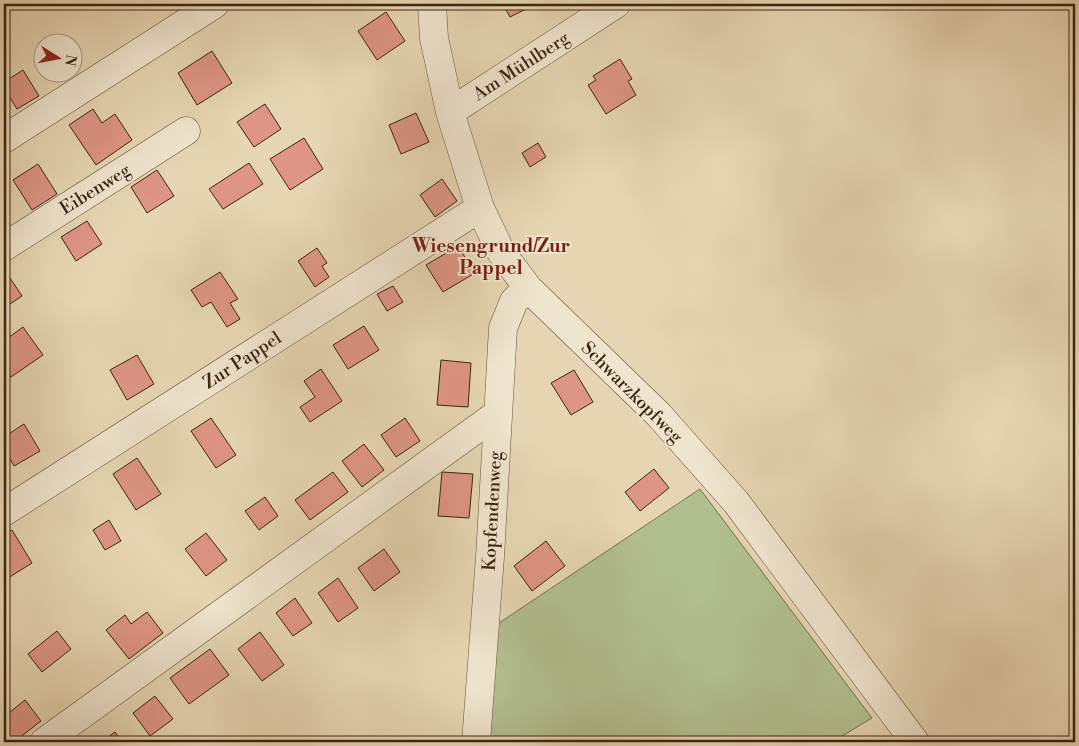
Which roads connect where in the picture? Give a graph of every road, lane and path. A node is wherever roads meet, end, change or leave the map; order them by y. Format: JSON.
{"nodes":[{"id":1,"x":214,"y":4,"type":"edge"},
{"id":2,"x":432,"y":4,"type":"edge"},
{"id":3,"x":616,"y":4,"type":"edge"},
{"id":4,"x":450,"y":112,"type":"junction"},
{"id":5,"x":186,"y":131,"type":"dead end"},
{"id":6,"x":4,"y":139,"type":"edge"},
{"id":7,"x":480,"y":208,"type":"junction"},
{"id":8,"x":4,"y":247,"type":"edge"},
{"id":9,"x":528,"y":288,"type":"junction"},
{"id":10,"x":497,"y":414,"type":"junction"},
{"id":11,"x":4,"y":512,"type":"edge"},
{"id":12,"x":44,"y":742,"type":"edge"},
{"id":13,"x":476,"y":742,"type":"edge"},
{"id":14,"x":915,"y":742,"type":"edge"}],
"edges":[{"from":1,"to":6,"type":"street"},
{"from":2,"to":4,"type":"street","name":"Schwarzkopfweg"},
{"from":3,"to":4,"type":"street","name":"Am Mühlberg"},
{"from":4,"to":7,"type":"street","name":"Schwarzkopfweg"},
{"from":5,"to":8,"type":"street","name":"Eibenweg"},
{"from":7,"to":9,"type":"street","name":"Schwarzkopfweg"},
{"from":7,"to":11,"type":"street","name":"Zur Pappel"},
{"from":9,"to":10,"type":"street","name":"Kopfendenweg"},
{"from":9,"to":14,"type":"street","name":"Schwarzkopfweg"},
{"from":10,"to":12,"type":"street"},
{"from":10,"to":13,"type":"street","name":"Kopfendenweg"}]}
